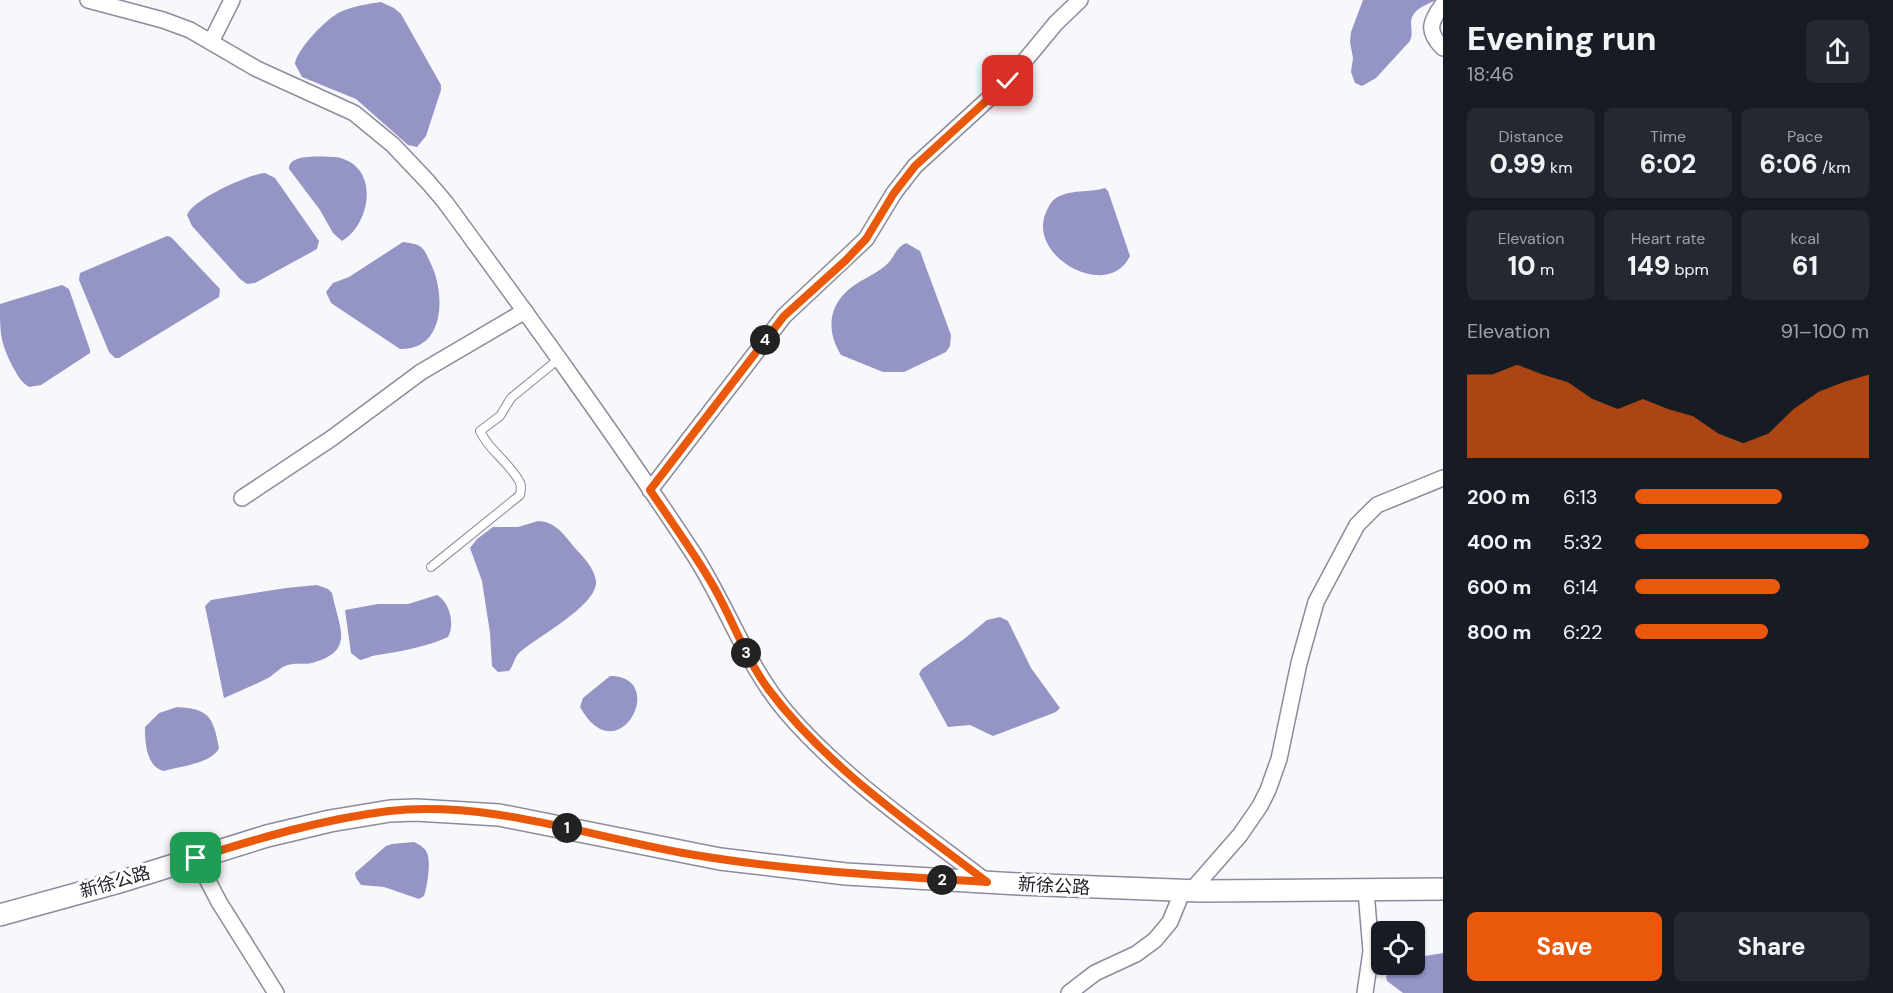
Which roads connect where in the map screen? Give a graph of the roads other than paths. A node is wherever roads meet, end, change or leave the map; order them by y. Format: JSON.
{"nodes":[{"id":1,"x":88,"y":0,"type":"edge"},
{"id":2,"x":232,"y":0,"type":"edge"},
{"id":3,"x":1079,"y":0,"type":"edge"},
{"id":4,"x":1443,"y":4,"type":"edge"},
{"id":5,"x":210,"y":42,"type":"junction"},
{"id":6,"x":1443,"y":48,"type":"edge"},
{"id":7,"x":525,"y":311,"type":"junction"},
{"id":8,"x":560,"y":358,"type":"junction"},
{"id":9,"x":1443,"y":465,"type":"edge"},
{"id":10,"x":1436,"y":481,"type":"edge"},
{"id":11,"x":650,"y":490,"type":"junction"},
{"id":12,"x":242,"y":498,"type":"dead end"},
{"id":13,"x":431,"y":567,"type":"dead end"},
{"id":14,"x":196,"y":858,"type":"junction"},
{"id":15,"x":987,"y":882,"type":"junction"},
{"id":16,"x":1443,"y":889,"type":"edge"},
{"id":17,"x":1187,"y":891,"type":"junction"},
{"id":18,"x":1366,"y":891,"type":"junction"},
{"id":19,"x":0,"y":915,"type":"edge"},
{"id":20,"x":276,"y":993,"type":"edge"},
{"id":21,"x":1069,"y":993,"type":"edge"},
{"id":22,"x":1365,"y":993,"type":"edge"}],
"edges":[{"from":1,"to":5,"type":"street"},
{"from":2,"to":5,"type":"street"},
{"from":3,"to":11,"type":"street"},
{"from":4,"to":6,"type":"street"},
{"from":5,"to":7,"type":"street"},
{"from":7,"to":8,"type":"street"},
{"from":7,"to":12,"type":"street"},
{"from":8,"to":11,"type":"street"},
{"from":8,"to":13,"type":"lane"},
{"from":9,"to":10,"type":"street"},
{"from":10,"to":17,"type":"street"},
{"from":11,"to":15,"type":"street"},
{"from":14,"to":15,"type":"main road","name":"新徐公路"},
{"from":14,"to":19,"type":"main road","name":"新徐公路"},
{"from":14,"to":20,"type":"street"},
{"from":15,"to":17,"type":"main road","name":"新徐公路"},
{"from":16,"to":18,"type":"main road","name":"新徐公路"},
{"from":17,"to":18,"type":"main road","name":"新徐公路"},
{"from":17,"to":21,"type":"street"},
{"from":18,"to":22,"type":"street"}]}
